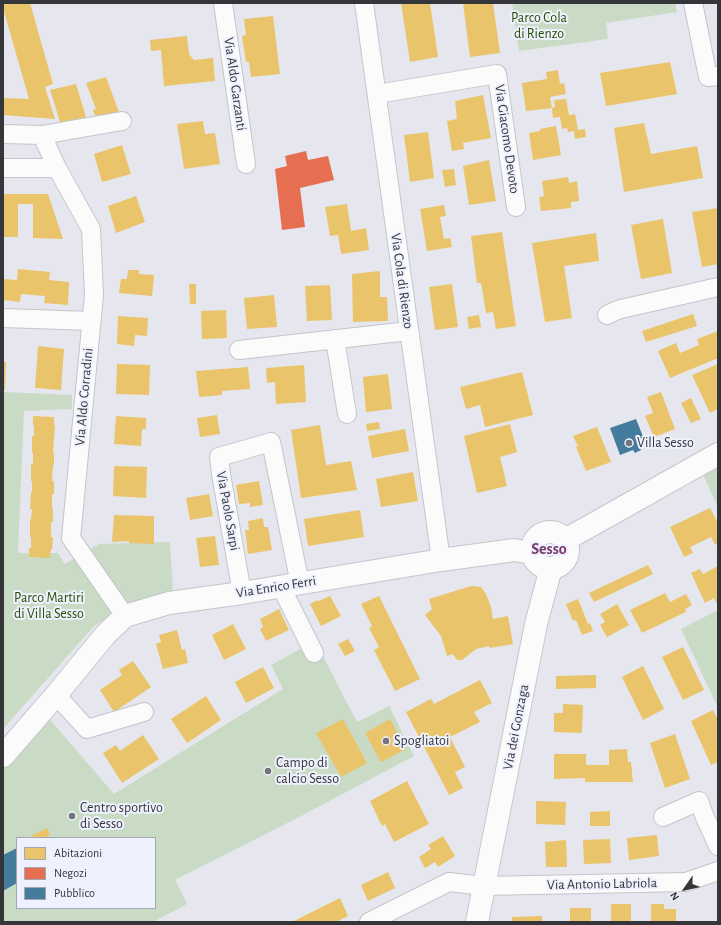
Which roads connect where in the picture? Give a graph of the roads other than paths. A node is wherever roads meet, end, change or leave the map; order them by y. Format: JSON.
{"nodes":[{"id":1,"x":223,"y":3,"type":"edge"},
{"id":2,"x":364,"y":3,"type":"edge"},
{"id":3,"x":693,"y":3,"type":"edge"},
{"id":4,"x":713,"y":77,"type":"edge"},
{"id":5,"x":376,"y":94,"type":"junction"},
{"id":6,"x":122,"y":121,"type":"dead end"},
{"id":7,"x":3,"y":134,"type":"edge"},
{"id":8,"x":42,"y":135,"type":"junction"},
{"id":9,"x":246,"y":164,"type":"dead end"},
{"id":10,"x":3,"y":168,"type":"edge"},
{"id":11,"x":57,"y":168,"type":"junction"},
{"id":12,"x":516,"y":207,"type":"dead end"},
{"id":13,"x":718,"y":287,"type":"edge"},
{"id":14,"x":607,"y":315,"type":"dead end"},
{"id":15,"x":3,"y":318,"type":"edge"},
{"id":16,"x":91,"y":321,"type":"junction"},
{"id":17,"x":409,"y":331,"type":"junction"},
{"id":18,"x":335,"y":339,"type":"junction"},
{"id":19,"x":239,"y":350,"type":"dead end"},
{"id":20,"x":347,"y":414,"type":"dead end"},
{"id":21,"x":718,"y":454,"type":"edge"},
{"id":22,"x":565,"y":540,"type":"junction"},
{"id":23,"x":532,"y":552,"type":"junction"},
{"id":24,"x":441,"y":560,"type":"junction"},
{"id":25,"x":551,"y":568,"type":"junction"},
{"id":26,"x":290,"y":585,"type":"junction"},
{"id":27,"x":242,"y":593,"type":"junction"},
{"id":28,"x":125,"y":616,"type":"junction"},
{"id":29,"x":314,"y":653,"type":"dead end"},
{"id":30,"x":56,"y":695,"type":"junction"},
{"id":31,"x":144,"y":712,"type":"dead end"},
{"id":32,"x":3,"y":756,"type":"edge"},
{"id":33,"x":663,"y":817,"type":"dead end"},
{"id":34,"x":718,"y":846,"type":"edge"},
{"id":35,"x":718,"y":871,"type":"edge"},
{"id":36,"x":484,"y":886,"type":"junction"},
{"id":37,"x":369,"y":922,"type":"edge"},
{"id":38,"x":477,"y":922,"type":"edge"}],
"edges":[{"from":1,"to":9,"type":"street","name":"Via Aldo Garzanti"},
{"from":2,"to":5,"type":"street","name":"Via Cola di Rienzo"},
{"from":3,"to":4,"type":"street"},
{"from":5,"to":12,"type":"street","name":"Via Giacomo Devoto"},
{"from":5,"to":17,"type":"street","name":"Via Cola di Rienzo"},
{"from":6,"to":8,"type":"street"},
{"from":7,"to":8,"type":"street"},
{"from":8,"to":11,"type":"street","name":"Via Aldo Corradini"},
{"from":10,"to":11,"type":"street"},
{"from":11,"to":16,"type":"street","name":"Via Aldo Corradini"},
{"from":13,"to":14,"type":"street"},
{"from":15,"to":16,"type":"street"},
{"from":16,"to":28,"type":"street","name":"Via Aldo Corradini"},
{"from":17,"to":18,"type":"street"},
{"from":17,"to":24,"type":"street","name":"Via Cola di Rienzo"},
{"from":18,"to":19,"type":"street"},
{"from":18,"to":20,"type":"street"},
{"from":21,"to":22,"type":"main road"},
{"from":22,"to":23,"type":"main road"},
{"from":22,"to":25,"type":"main road"},
{"from":23,"to":24,"type":"main road","name":"Via Enrico Ferri"},
{"from":23,"to":25,"type":"main road"},
{"from":24,"to":26,"type":"main road","name":"Via Enrico Ferri"},
{"from":25,"to":36,"type":"main road","name":"Via dei Gonzaga"},
{"from":26,"to":27,"type":"main road","name":"Via Enrico Ferri"},
{"from":26,"to":27,"type":"street","name":"Via Paolo Sarpi"},
{"from":26,"to":29,"type":"street"},
{"from":27,"to":28,"type":"main road","name":"Via Enrico Ferri"},
{"from":28,"to":30,"type":"main road","name":"Via Enrico Ferri"},
{"from":30,"to":31,"type":"street"},
{"from":30,"to":32,"type":"main road","name":"Via Enrico Ferri"},
{"from":33,"to":34,"type":"street"},
{"from":35,"to":36,"type":"street","name":"Via Antonio Labriola"},
{"from":36,"to":37,"type":"street"},
{"from":36,"to":38,"type":"main road","name":"Via dei Gonzaga"}]}
